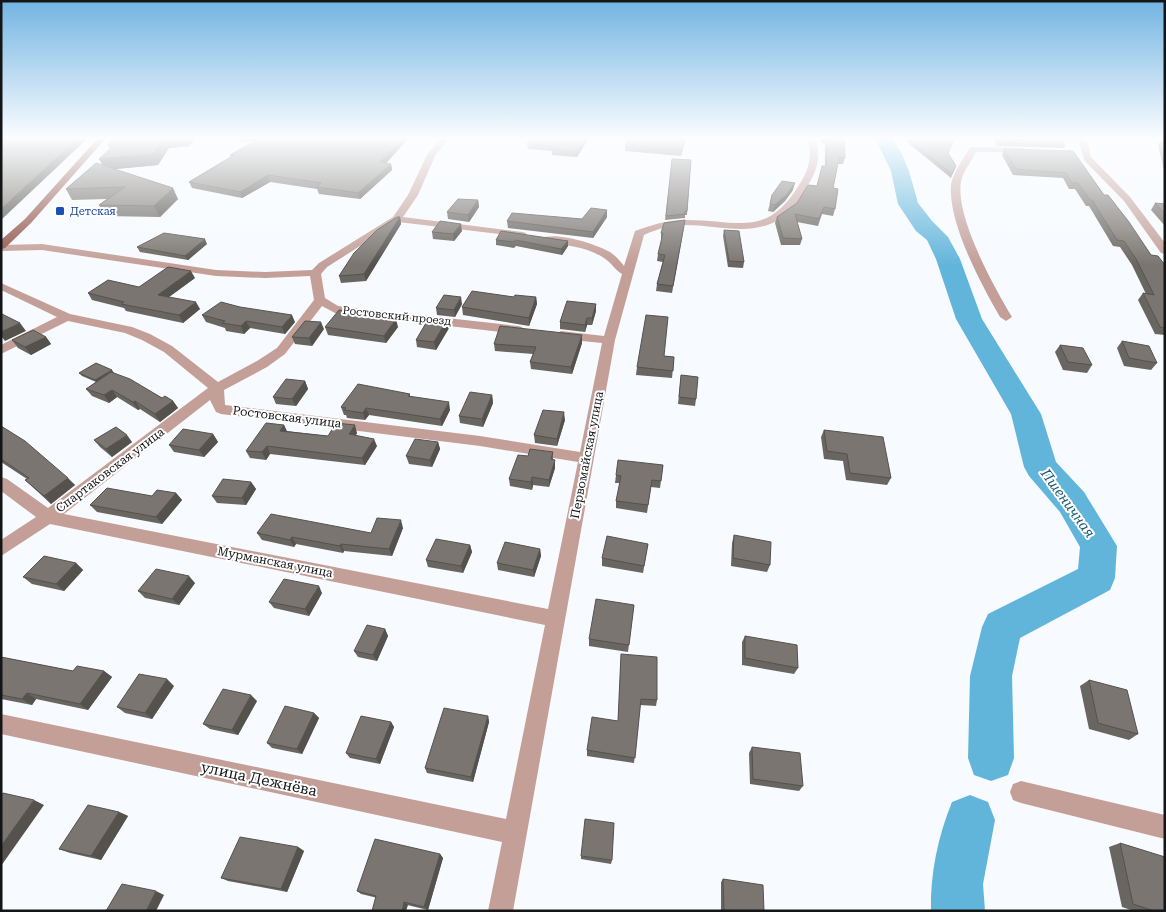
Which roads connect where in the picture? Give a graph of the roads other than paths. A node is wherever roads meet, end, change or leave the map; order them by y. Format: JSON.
{"nodes":[{"id":1,"x":64,"y":181,"type":"edge"},
{"id":2,"x":420,"y":181,"type":"edge"},
{"id":3,"x":807,"y":181,"type":"edge"},
{"id":4,"x":958,"y":181,"type":"edge"},
{"id":5,"x":1109,"y":181,"type":"edge"},
{"id":6,"x":396,"y":219,"type":"junction"},
{"id":7,"x":1,"y":247,"type":"edge"},
{"id":8,"x":1165,"y":251,"type":"edge"},
{"id":9,"x":315,"y":273,"type":"junction"},
{"id":10,"x":628,"y":273,"type":"junction"},
{"id":11,"x":1,"y":286,"type":"edge"},
{"id":12,"x":320,"y":300,"type":"junction"},
{"id":13,"x":66,"y":317,"type":"junction"},
{"id":14,"x":1006,"y":317,"type":"dead end"},
{"id":15,"x":532,"y":332,"type":"edge"},
{"id":16,"x":551,"y":334,"type":"edge"},
{"id":17,"x":609,"y":340,"type":"junction"},
{"id":18,"x":1,"y":350,"type":"edge"},
{"id":19,"x":217,"y":388,"type":"junction"},
{"id":20,"x":586,"y":458,"type":"junction"},
{"id":21,"x":1,"y":483,"type":"edge"},
{"id":22,"x":48,"y":517,"type":"junction"},
{"id":23,"x":1,"y":549,"type":"edge"},
{"id":24,"x":557,"y":620,"type":"junction"},
{"id":25,"x":1,"y":724,"type":"edge"},
{"id":26,"x":1021,"y":792,"type":"dead end"},
{"id":27,"x":1165,"y":827,"type":"edge"},
{"id":28,"x":516,"y":833,"type":"junction"},
{"id":29,"x":500,"y":911,"type":"edge"}],
"edges":[{"from":1,"to":7,"type":"main road"},
{"from":2,"to":6,"type":"street"},
{"from":3,"to":10,"type":"street","name":"Первомайская улица"},
{"from":4,"to":14,"type":"street"},
{"from":5,"to":8,"type":"street"},
{"from":6,"to":9,"type":"street"},
{"from":6,"to":10,"type":"street"},
{"from":7,"to":9,"type":"street"},
{"from":9,"to":12,"type":"street"},
{"from":10,"to":17,"type":"street","name":"Первомайская улица"},
{"from":11,"to":13,"type":"street"},
{"from":12,"to":15,"type":"street","name":"Ростовский проезд"},
{"from":12,"to":19,"type":"street","name":"Спартаковская улица"},
{"from":13,"to":18,"type":"street"},
{"from":13,"to":19,"type":"street"},
{"from":16,"to":17,"type":"street"},
{"from":17,"to":20,"type":"street","name":"Первомайская улица"},
{"from":19,"to":20,"type":"street","name":"Ростовская улица"},
{"from":19,"to":22,"type":"street","name":"Спартаковская улица"},
{"from":20,"to":24,"type":"street","name":"Первомайская улица"},
{"from":21,"to":22,"type":"street","name":"Мурманская улица"},
{"from":22,"to":23,"type":"street","name":"Спартаковская улица"},
{"from":22,"to":24,"type":"street","name":"Мурманская улица"},
{"from":24,"to":28,"type":"street","name":"Первомайская улица"},
{"from":25,"to":28,"type":"street","name":"улица Дежнёва"},
{"from":26,"to":27,"type":"street"},
{"from":28,"to":29,"type":"street","name":"Первомайская улица"}]}
